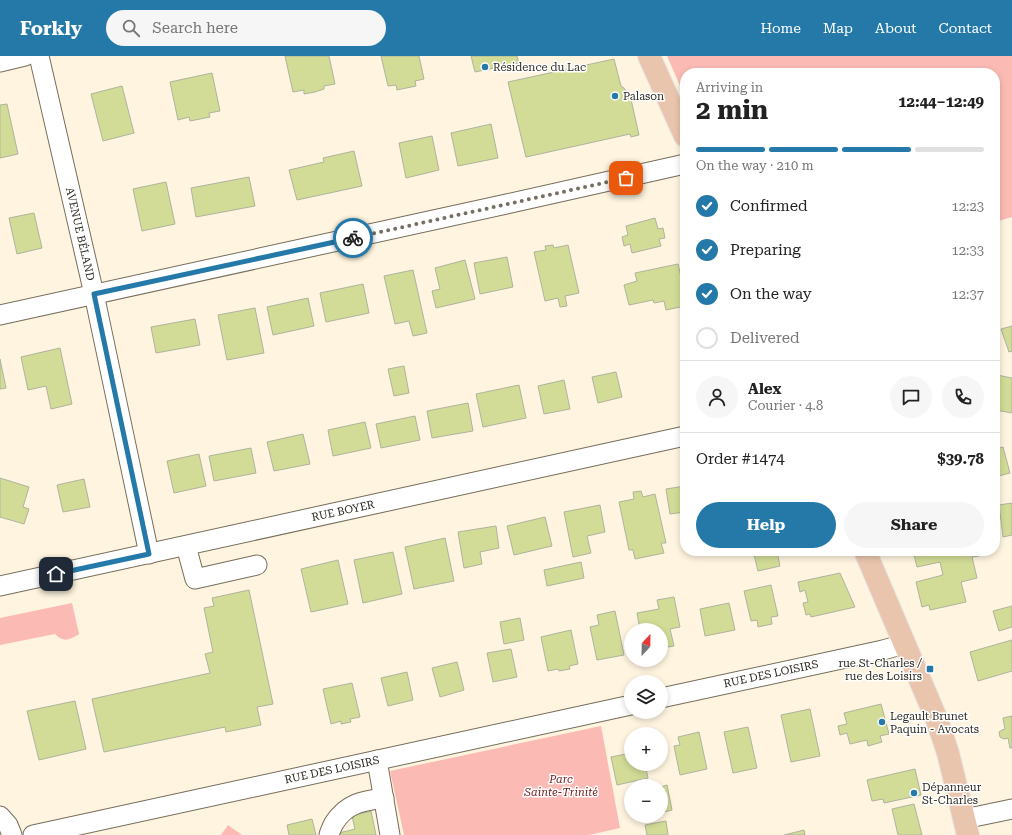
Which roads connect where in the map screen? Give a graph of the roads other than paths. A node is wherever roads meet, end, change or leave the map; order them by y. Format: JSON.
{"nodes":[{"id":1,"x":25,"y":56,"type":"edge"},
{"id":2,"x":39,"y":56,"type":"edge"},
{"id":3,"x":649,"y":56,"type":"edge"},
{"id":4,"x":0,"y":62,"type":"edge"},
{"id":5,"x":680,"y":125,"type":"edge"},
{"id":6,"x":680,"y":165,"type":"edge"},
{"id":7,"x":94,"y":294,"type":"junction"},
{"id":8,"x":0,"y":315,"type":"edge"},
{"id":9,"x":680,"y":437,"type":"edge"},
{"id":10,"x":186,"y":546,"type":"junction"},
{"id":11,"x":149,"y":554,"type":"junction"},
{"id":12,"x":867,"y":556,"type":"edge"},
{"id":13,"x":257,"y":565,"type":"dead end"},
{"id":14,"x":0,"y":586,"type":"edge"},
{"id":15,"x":904,"y":644,"type":"junction"},
{"id":16,"x":668,"y":696,"type":"edge"},
{"id":17,"x":624,"y":707,"type":"edge"},
{"id":18,"x":377,"y":760,"type":"junction"},
{"id":19,"x":384,"y":798,"type":"junction"},
{"id":20,"x":1012,"y":809,"type":"edge"},
{"id":21,"x":0,"y":816,"type":"edge"},
{"id":22,"x":966,"y":827,"type":"edge"},
{"id":23,"x":12,"y":835,"type":"edge"},
{"id":24,"x":33,"y":835,"type":"edge"},
{"id":25,"x":329,"y":835,"type":"edge"},
{"id":26,"x":390,"y":835,"type":"edge"}],
"edges":[{"from":1,"to":4,"type":"street"},
{"from":2,"to":7,"type":"street","name":"AVENUE BÉLAND"},
{"from":3,"to":5,"type":"main road"},
{"from":6,"to":7,"type":"street"},
{"from":7,"to":8,"type":"street"},
{"from":7,"to":11,"type":"street","name":"AVENUE BÉLAND"},
{"from":9,"to":10,"type":"street","name":"RUE BOYER"},
{"from":10,"to":11,"type":"street","name":"RUE BOYER"},
{"from":10,"to":13,"type":"street"},
{"from":11,"to":14,"type":"street","name":"RUE BOYER"},
{"from":12,"to":15,"type":"main road"},
{"from":15,"to":16,"type":"street","name":"RUE DES LOISIRS"},
{"from":15,"to":22,"type":"main road"},
{"from":17,"to":18,"type":"street","name":"RUE DES LOISIRS"},
{"from":18,"to":19,"type":"street"},
{"from":18,"to":24,"type":"street","name":"RUE DES LOISIRS"},
{"from":19,"to":25,"type":"street"},
{"from":19,"to":26,"type":"street"},
{"from":20,"to":22,"type":"street"},
{"from":21,"to":23,"type":"street"}]}
